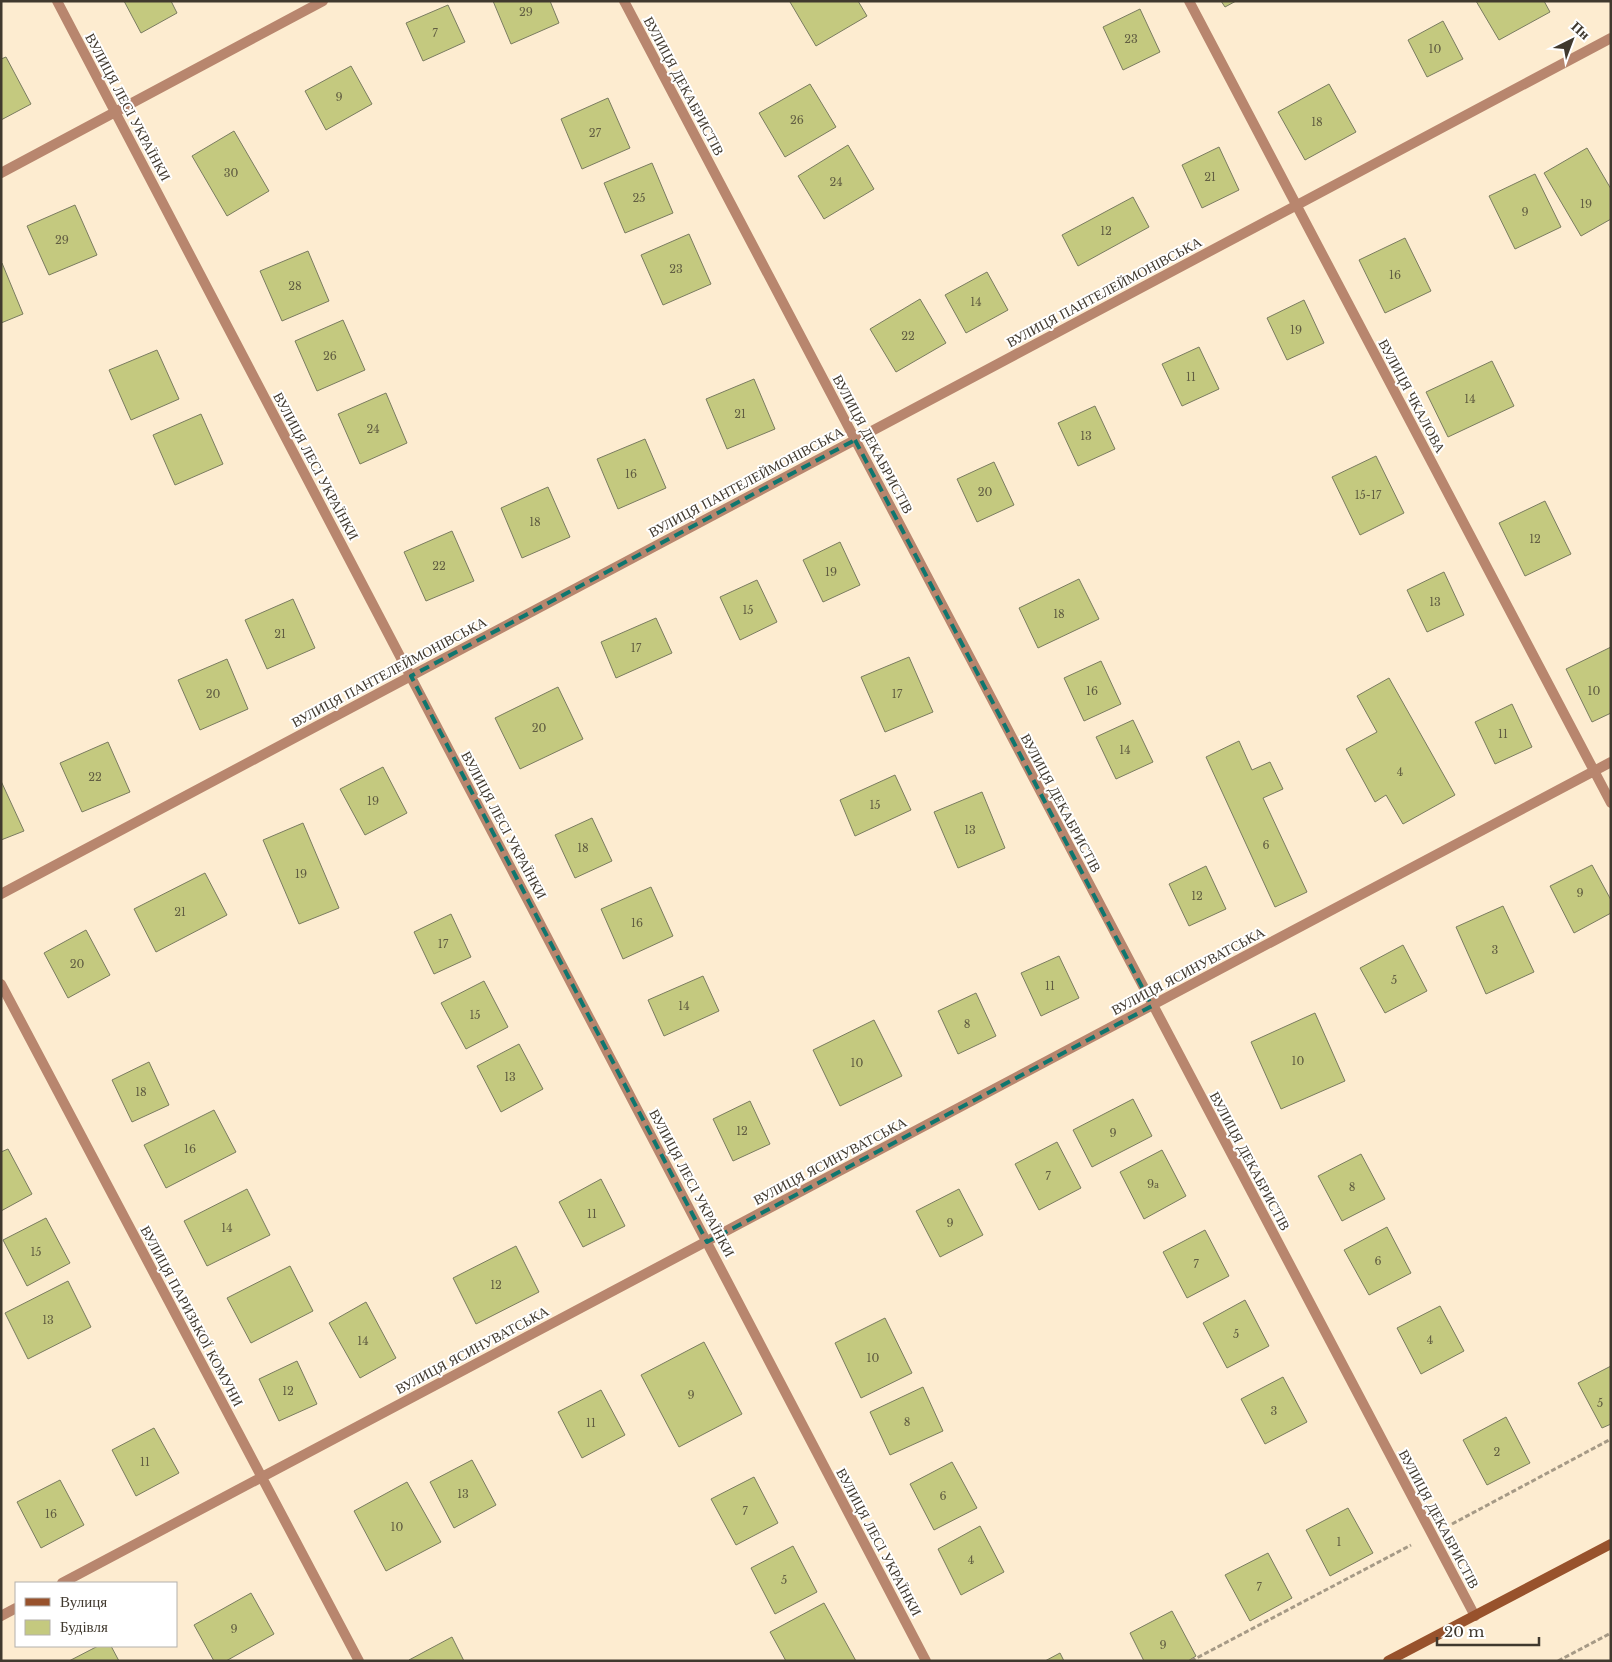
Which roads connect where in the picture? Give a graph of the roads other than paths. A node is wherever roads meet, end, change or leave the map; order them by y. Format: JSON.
{"nodes":[{"id":1,"x":57,"y":1,"type":"edge"},
{"id":2,"x":323,"y":1,"type":"edge"},
{"id":3,"x":624,"y":1,"type":"edge"},
{"id":4,"x":1189,"y":1,"type":"edge"},
{"id":5,"x":1611,"y":38,"type":"edge"},
{"id":6,"x":116,"y":113,"type":"junction"},
{"id":7,"x":1,"y":173,"type":"edge"},
{"id":8,"x":1296,"y":205,"type":"junction"},
{"id":9,"x":855,"y":440,"type":"junction"},
{"id":10,"x":411,"y":676,"type":"junction"},
{"id":11,"x":1611,"y":762,"type":"edge"},
{"id":12,"x":1594,"y":771,"type":"junction"},
{"id":13,"x":1611,"y":803,"type":"edge"},
{"id":14,"x":1,"y":894,"type":"edge"},
{"id":15,"x":1,"y":984,"type":"edge"},
{"id":16,"x":1152,"y":1006,"type":"junction"},
{"id":17,"x":707,"y":1242,"type":"junction"},
{"id":18,"x":262,"y":1478,"type":"junction"},
{"id":19,"x":1611,"y":1544,"type":"edge"},
{"id":20,"x":64,"y":1582,"type":"edge"},
{"id":21,"x":15,"y":1609,"type":"edge"},
{"id":22,"x":1,"y":1616,"type":"edge"},
{"id":23,"x":1475,"y":1616,"type":"junction"},
{"id":24,"x":359,"y":1661,"type":"edge"},
{"id":25,"x":926,"y":1661,"type":"edge"},
{"id":26,"x":1388,"y":1661,"type":"edge"}],
"edges":[{"from":1,"to":6,"type":"street","name":"ВУЛИЦЯ ЛЕСІ УКРАЇНКИ"},
{"from":2,"to":6,"type":"street"},
{"from":3,"to":9,"type":"street","name":"ВУЛИЦЯ ДЕКАБРИСТІВ"},
{"from":4,"to":8,"type":"street","name":"ВУЛИЦЯ ЧКАЛОВА"},
{"from":5,"to":8,"type":"street","name":"ВУЛИЦЯ ПАНТЕЛЕЙМОНІВСЬКА"},
{"from":6,"to":7,"type":"street"},
{"from":6,"to":10,"type":"street","name":"ВУЛИЦЯ ЛЕСІ УКРАЇНКИ"},
{"from":8,"to":9,"type":"street","name":"ВУЛИЦЯ ПАНТЕЛЕЙМОНІВСЬКА"},
{"from":8,"to":12,"type":"street","name":"ВУЛИЦЯ ЧКАЛОВА"},
{"from":9,"to":10,"type":"street","name":"ВУЛИЦЯ ПАНТЕЛЕЙМОНІВСЬКА"},
{"from":9,"to":16,"type":"street","name":"ВУЛИЦЯ ДЕКАБРИСТІВ"},
{"from":10,"to":14,"type":"street","name":"ВУЛИЦЯ ПАНТЕЛЕЙМОНІВСЬКА"},
{"from":10,"to":17,"type":"street","name":"ВУЛИЦЯ ЛЕСІ УКРАЇНКИ"},
{"from":11,"to":12,"type":"street","name":"ВУЛИЦЯ ЯСИНУВАТСЬКА"},
{"from":12,"to":13,"type":"street","name":"ВУЛИЦЯ ЧКАЛОВА"},
{"from":12,"to":16,"type":"street","name":"ВУЛИЦЯ ЯСИНУВАТСЬКА"},
{"from":15,"to":18,"type":"street","name":"ВУЛИЦЯ ПАРИЗЬКОЇ КОМУНИ"},
{"from":16,"to":17,"type":"street","name":"ВУЛИЦЯ ЯСИНУВАТСЬКА"},
{"from":16,"to":23,"type":"street","name":"ВУЛИЦЯ ДЕКАБРИСТІВ"},
{"from":17,"to":18,"type":"street","name":"ВУЛИЦЯ ЯСИНУВАТСЬКА"},
{"from":17,"to":25,"type":"street","name":"ВУЛИЦЯ ЛЕСІ УКРАЇНКИ"},
{"from":18,"to":20,"type":"street","name":"ВУЛИЦЯ ЯСИНУВАТСЬКА"},
{"from":18,"to":24,"type":"street","name":"ВУЛИЦЯ ПАРИЗЬКОЇ КОМУНИ"},
{"from":19,"to":23,"type":"street"},
{"from":21,"to":22,"type":"street"},
{"from":23,"to":26,"type":"street"}]}
